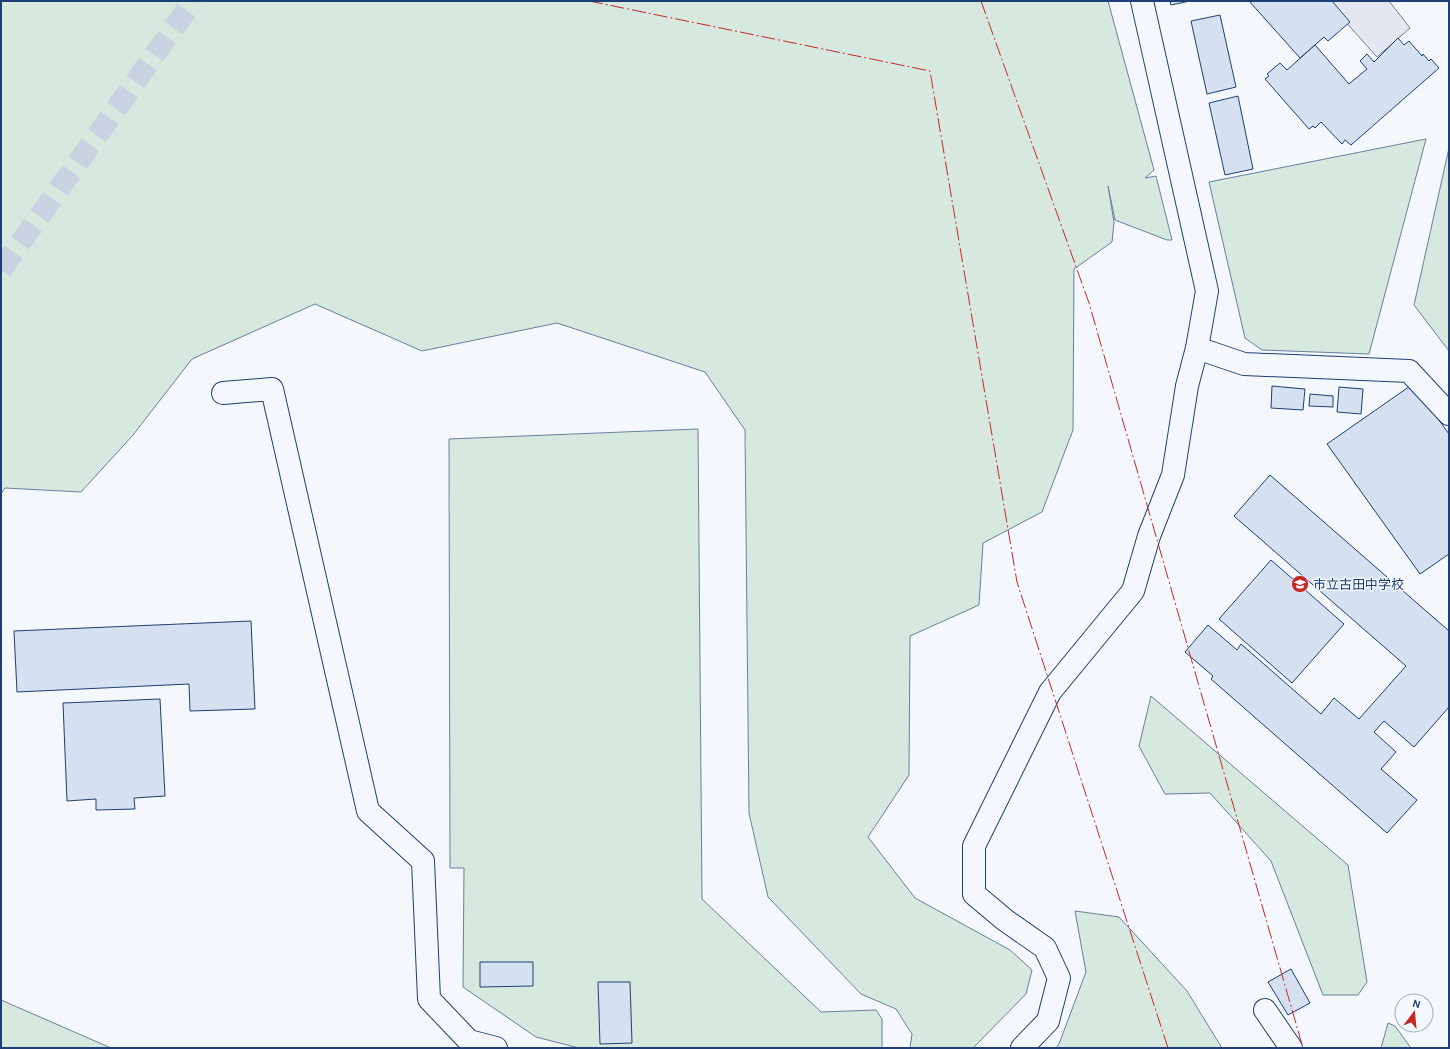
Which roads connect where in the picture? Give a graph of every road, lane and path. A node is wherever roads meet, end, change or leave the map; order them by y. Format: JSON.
{"nodes":[{"id":1,"x":1142,"y":1,"type":"edge"},
{"id":2,"x":1197,"y":348,"type":"junction"},
{"id":3,"x":223,"y":394,"type":"dead end"},
{"id":4,"x":1449,"y":414,"type":"edge"},
{"id":5,"x":1265,"y":1010,"type":"dead end"},
{"id":6,"x":496,"y":1048,"type":"edge"},
{"id":7,"x":1022,"y":1048,"type":"edge"},
{"id":8,"x":1291,"y":1048,"type":"edge"}],
"edges":[{"from":1,"to":2,"type":"street"},
{"from":2,"to":4,"type":"street"},
{"from":2,"to":7,"type":"street"},
{"from":3,"to":6,"type":"street"},
{"from":5,"to":8,"type":"street"}]}
